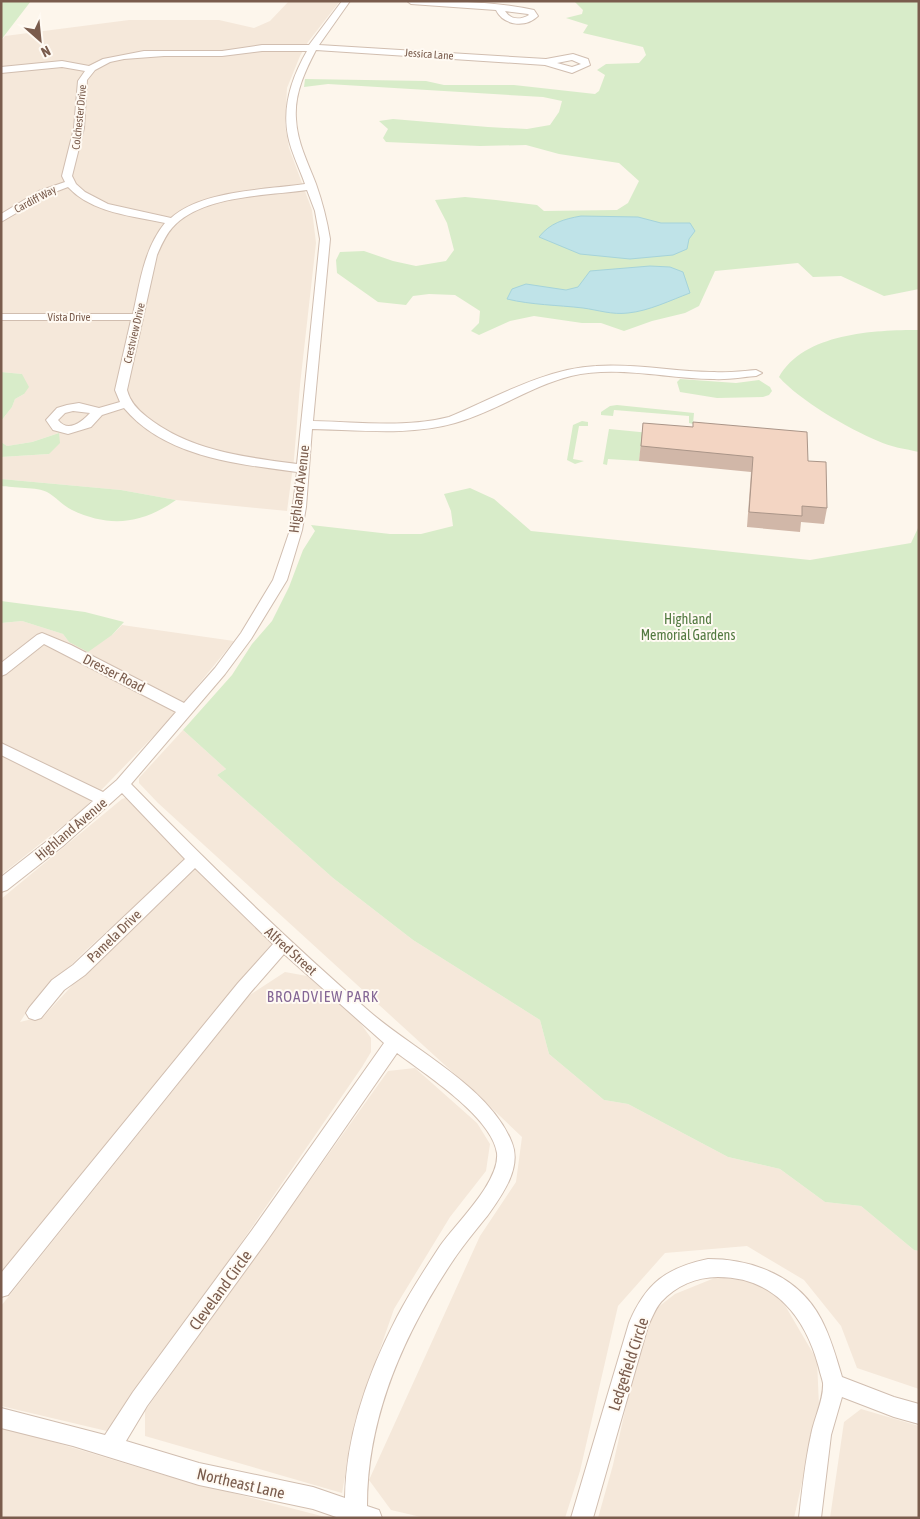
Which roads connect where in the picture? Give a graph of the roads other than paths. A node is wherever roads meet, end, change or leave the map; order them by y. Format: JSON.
{"nodes":[{"id":1,"x":346,"y":1,"type":"edge"},
{"id":2,"x":411,"y":1,"type":"edge"},
{"id":3,"x":499,"y":8,"type":"dead end"},
{"id":4,"x":312,"y":47,"type":"junction"},
{"id":5,"x":277,"y":48,"type":"joint"},
{"id":6,"x":546,"y":62,"type":"dead end"},
{"id":7,"x":91,"y":69,"type":"junction"},
{"id":8,"x":1,"y":70,"type":"edge"},
{"id":9,"x":71,"y":183,"type":"junction"},
{"id":10,"x":312,"y":186,"type":"junction"},
{"id":11,"x":1,"y":219,"type":"edge"},
{"id":12,"x":172,"y":221,"type":"junction"},
{"id":13,"x":1,"y":316,"type":"edge"},
{"id":14,"x":137,"y":316,"type":"junction"},
{"id":15,"x":756,"y":373,"type":"dead end"},
{"id":16,"x":126,"y":404,"type":"junction"},
{"id":17,"x":98,"y":412,"type":"dead end"},
{"id":18,"x":307,"y":426,"type":"junction"},
{"id":19,"x":303,"y":469,"type":"junction"},
{"id":20,"x":1,"y":671,"type":"edge"},
{"id":21,"x":186,"y":711,"type":"junction"},
{"id":22,"x":1,"y":748,"type":"edge"},
{"id":23,"x":122,"y":784,"type":"junction"},
{"id":24,"x":105,"y":800,"type":"junction"},
{"id":25,"x":195,"y":859,"type":"junction"},
{"id":26,"x":2,"y":886,"type":"edge"},
{"id":27,"x":283,"y":944,"type":"junction"},
{"id":28,"x":35,"y":1013,"type":"dead end"},
{"id":29,"x":394,"y":1041,"type":"junction"},
{"id":30,"x":1,"y":1288,"type":"edge"},
{"id":31,"x":833,"y":1384,"type":"junction"},
{"id":32,"x":919,"y":1414,"type":"edge"},
{"id":33,"x":1,"y":1418,"type":"edge"},
{"id":34,"x":110,"y":1447,"type":"junction"},
{"id":35,"x":364,"y":1515,"type":"edge"},
{"id":36,"x":582,"y":1518,"type":"edge"},
{"id":37,"x":810,"y":1518,"type":"edge"}],
"edges":[{"from":1,"to":4,"type":"street","name":"Highland Avenue"},
{"from":2,"to":3,"type":"street"},
{"from":4,"to":5,"type":"street","name":"Jessica Lane"},
{"from":4,"to":6,"type":"street","name":"Jessica Lane"},
{"from":4,"to":10,"type":"street","name":"Highland Avenue"},
{"from":5,"to":7,"type":"street","name":"Colchester Drive"},
{"from":7,"to":8,"type":"street"},
{"from":7,"to":9,"type":"street","name":"Colchester Drive"},
{"from":9,"to":11,"type":"street","name":"Cardiff Way"},
{"from":9,"to":12,"type":"street"},
{"from":10,"to":12,"type":"street","name":"Crestview Drive"},
{"from":10,"to":18,"type":"street","name":"Highland Avenue"},
{"from":12,"to":14,"type":"street","name":"Crestview Drive"},
{"from":13,"to":14,"type":"street","name":"Vista Drive"},
{"from":14,"to":16,"type":"street","name":"Crestview Drive"},
{"from":15,"to":18,"type":"street"},
{"from":16,"to":17,"type":"street"},
{"from":16,"to":19,"type":"street"},
{"from":18,"to":19,"type":"street","name":"Highland Avenue"},
{"from":19,"to":21,"type":"street","name":"Highland Avenue"},
{"from":20,"to":21,"type":"street","name":"Dresser Road"},
{"from":21,"to":23,"type":"street","name":"Highland Avenue"},
{"from":22,"to":24,"type":"street"},
{"from":23,"to":24,"type":"street","name":"Highland Avenue"},
{"from":23,"to":25,"type":"street","name":"Alfred Street"},
{"from":24,"to":26,"type":"street","name":"Highland Avenue"},
{"from":25,"to":27,"type":"street","name":"Alfred Street"},
{"from":25,"to":28,"type":"street","name":"Pamela Drive"},
{"from":27,"to":29,"type":"street","name":"Alfred Street"},
{"from":27,"to":30,"type":"street"},
{"from":29,"to":34,"type":"street","name":"Cleveland Circle"},
{"from":29,"to":35,"type":"street","name":"Alfred Street"},
{"from":31,"to":32,"type":"street"},
{"from":31,"to":36,"type":"street","name":"Ledgefield Circle"},
{"from":31,"to":37,"type":"street","name":"Ledgefield Circle"},
{"from":33,"to":34,"type":"street"},
{"from":34,"to":35,"type":"street","name":"Northeast Lane"}]}
